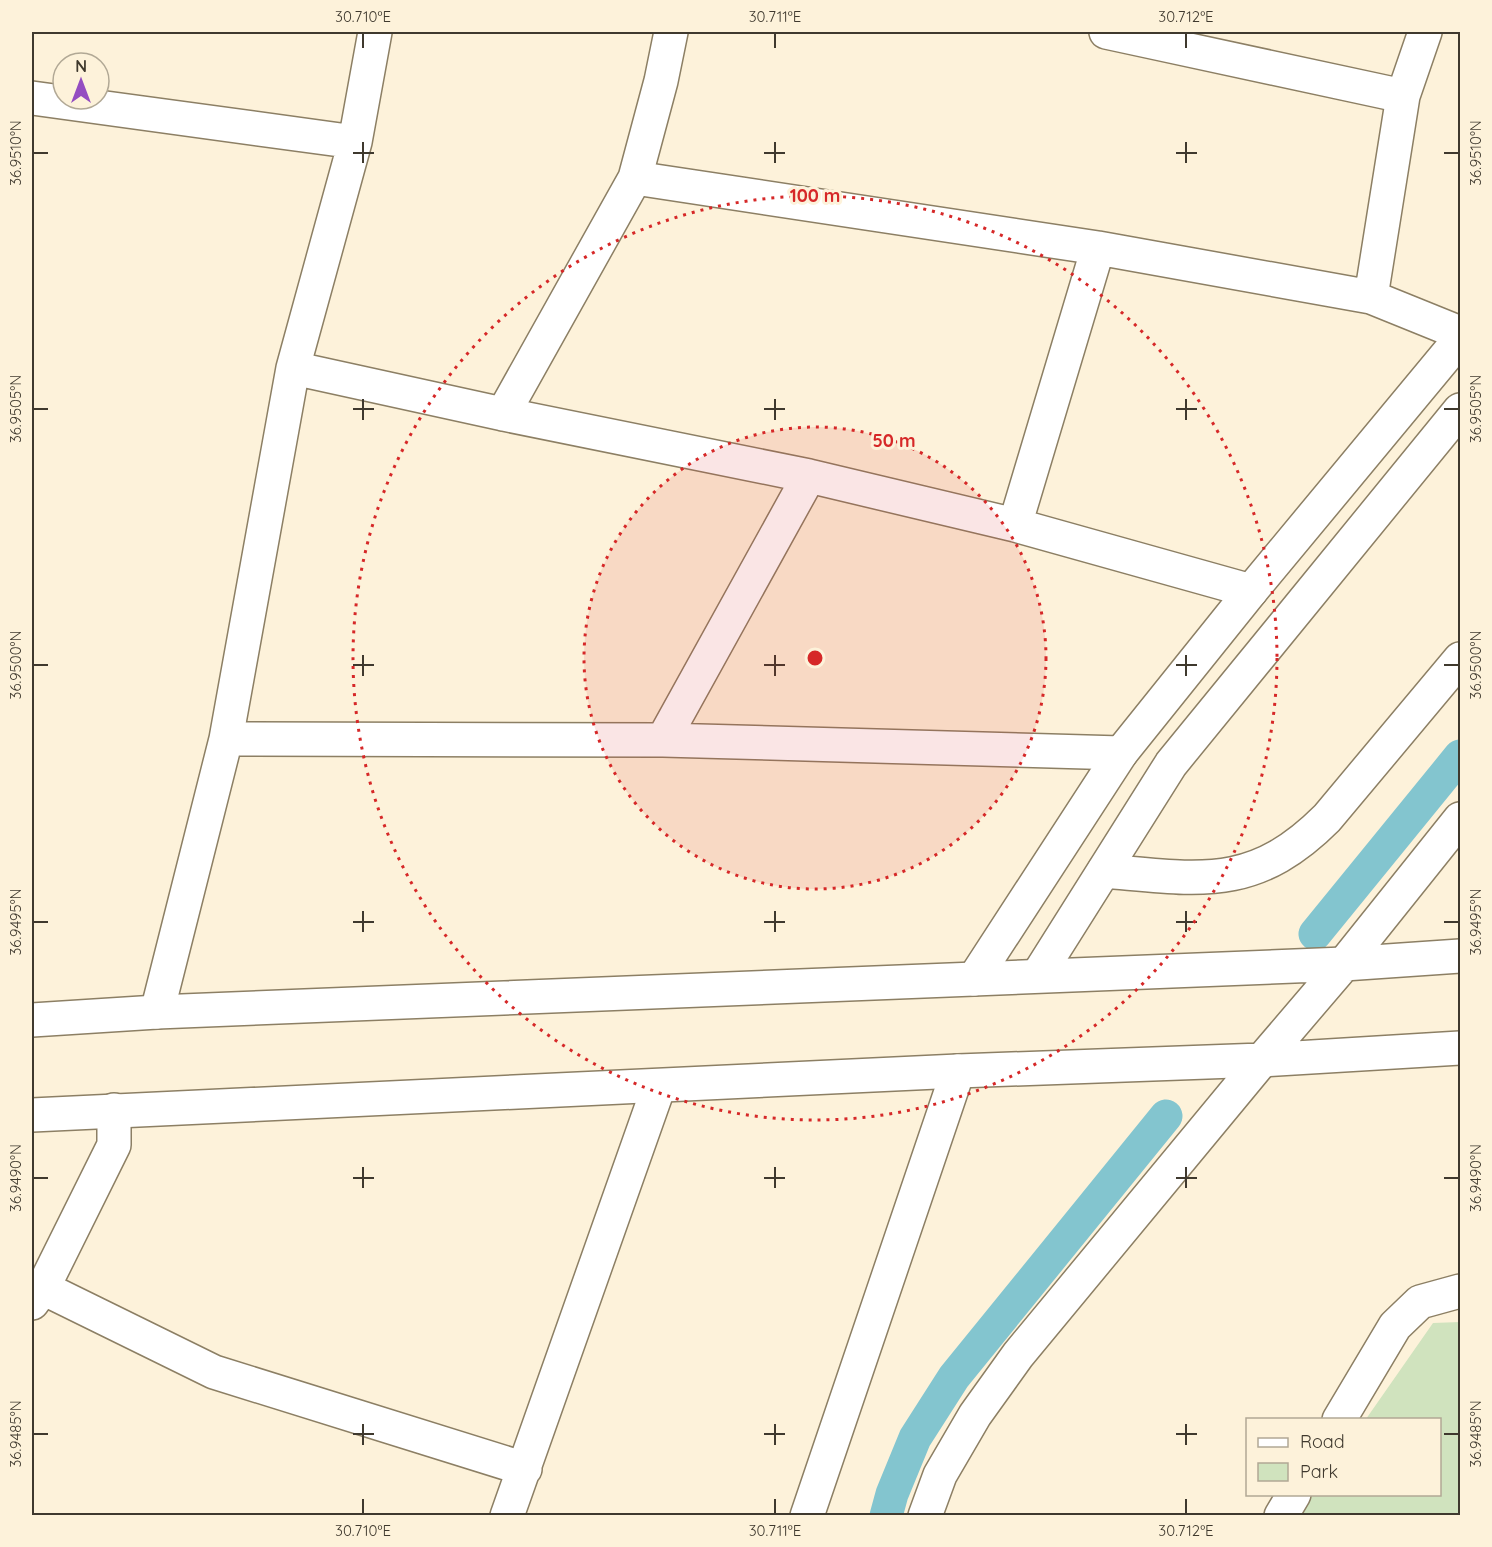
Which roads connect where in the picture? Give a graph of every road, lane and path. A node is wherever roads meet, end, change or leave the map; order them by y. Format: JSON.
{"nodes":[{"id":1,"x":375,"y":32,"type":"edge"},
{"id":2,"x":671,"y":32,"type":"edge"},
{"id":3,"x":1106,"y":32,"type":"edge"},
{"id":4,"x":1425,"y":32,"type":"edge"},
{"id":5,"x":1403,"y":96,"type":"junction"},
{"id":6,"x":32,"y":98,"type":"edge"},
{"id":7,"x":355,"y":142,"type":"junction"},
{"id":8,"x":635,"y":178,"type":"junction"},
{"id":9,"x":1098,"y":248,"type":"junction"},
{"id":10,"x":1371,"y":297,"type":"junction"},
{"id":11,"x":1461,"y":333,"type":"edge"},
{"id":12,"x":1461,"y":339,"type":"edge"},
{"id":13,"x":293,"y":368,"type":"junction"},
{"id":14,"x":1461,"y":410,"type":"edge"},
{"id":15,"x":503,"y":414,"type":"junction"},
{"id":16,"x":809,"y":476,"type":"junction"},
{"id":17,"x":1015,"y":525,"type":"junction"},
{"id":18,"x":1251,"y":591,"type":"junction"},
{"id":19,"x":1461,"y":659,"type":"edge"},
{"id":20,"x":226,"y":739,"type":"junction"},
{"id":21,"x":663,"y":740,"type":"junction"},
{"id":22,"x":1121,"y":753,"type":"junction"},
{"id":23,"x":1461,"y":819,"type":"edge"},
{"id":24,"x":1104,"y":871,"type":"junction"},
{"id":25,"x":1461,"y":956,"type":"edge"},
{"id":26,"x":1344,"y":964,"type":"junction"},
{"id":27,"x":1038,"y":975,"type":"junction"},
{"id":28,"x":974,"y":979,"type":"junction"},
{"id":29,"x":157,"y":1012,"type":"junction"},
{"id":30,"x":32,"y":1020,"type":"edge"},
{"id":31,"x":1461,"y":1048,"type":"edge"},
{"id":32,"x":1262,"y":1060,"type":"junction"},
{"id":33,"x":958,"y":1071,"type":"junction"},
{"id":34,"x":659,"y":1086,"type":"junction"},
{"id":35,"x":114,"y":1110,"type":"junction"},
{"id":36,"x":32,"y":1115,"type":"edge"},
{"id":37,"x":1461,"y":1291,"type":"edge"},
{"id":38,"x":37,"y":1295,"type":"edge"},
{"id":39,"x":1340,"y":1418,"type":"edge"},
{"id":40,"x":525,"y":1469,"type":"junction"},
{"id":41,"x":1293,"y":1496,"type":"edge"},
{"id":42,"x":507,"y":1515,"type":"edge"},
{"id":43,"x":807,"y":1515,"type":"edge"},
{"id":44,"x":925,"y":1515,"type":"edge"},
{"id":45,"x":1281,"y":1515,"type":"edge"}],
"edges":[{"from":1,"to":7,"type":"street"},
{"from":2,"to":8,"type":"street"},
{"from":3,"to":5,"type":"street"},
{"from":4,"to":5,"type":"street"},
{"from":5,"to":10,"type":"street"},
{"from":6,"to":7,"type":"street"},
{"from":7,"to":13,"type":"street"},
{"from":8,"to":9,"type":"street"},
{"from":8,"to":15,"type":"street"},
{"from":9,"to":10,"type":"street"},
{"from":9,"to":17,"type":"street"},
{"from":10,"to":11,"type":"street"},
{"from":12,"to":18,"type":"street"},
{"from":13,"to":15,"type":"street"},
{"from":13,"to":20,"type":"street"},
{"from":14,"to":24,"type":"street"},
{"from":15,"to":16,"type":"street"},
{"from":16,"to":17,"type":"street"},
{"from":16,"to":21,"type":"street"},
{"from":17,"to":18,"type":"street"},
{"from":18,"to":22,"type":"street"},
{"from":19,"to":24,"type":"street"},
{"from":20,"to":21,"type":"street"},
{"from":20,"to":29,"type":"street"},
{"from":21,"to":22,"type":"street"},
{"from":22,"to":28,"type":"street"},
{"from":23,"to":26,"type":"street"},
{"from":24,"to":27,"type":"street"},
{"from":25,"to":26,"type":"street"},
{"from":26,"to":27,"type":"street"},
{"from":26,"to":32,"type":"street"},
{"from":27,"to":28,"type":"street"},
{"from":28,"to":29,"type":"street"},
{"from":29,"to":30,"type":"street"},
{"from":31,"to":32,"type":"street"},
{"from":32,"to":33,"type":"street"},
{"from":32,"to":44,"type":"street"},
{"from":33,"to":34,"type":"street"},
{"from":33,"to":43,"type":"street"},
{"from":34,"to":35,"type":"street"},
{"from":34,"to":40,"type":"street"},
{"from":35,"to":36,"type":"street"},
{"from":35,"to":38,"type":"street"},
{"from":37,"to":39,"type":"street"},
{"from":38,"to":40,"type":"street"},
{"from":40,"to":42,"type":"street"},
{"from":41,"to":45,"type":"street"}]}
